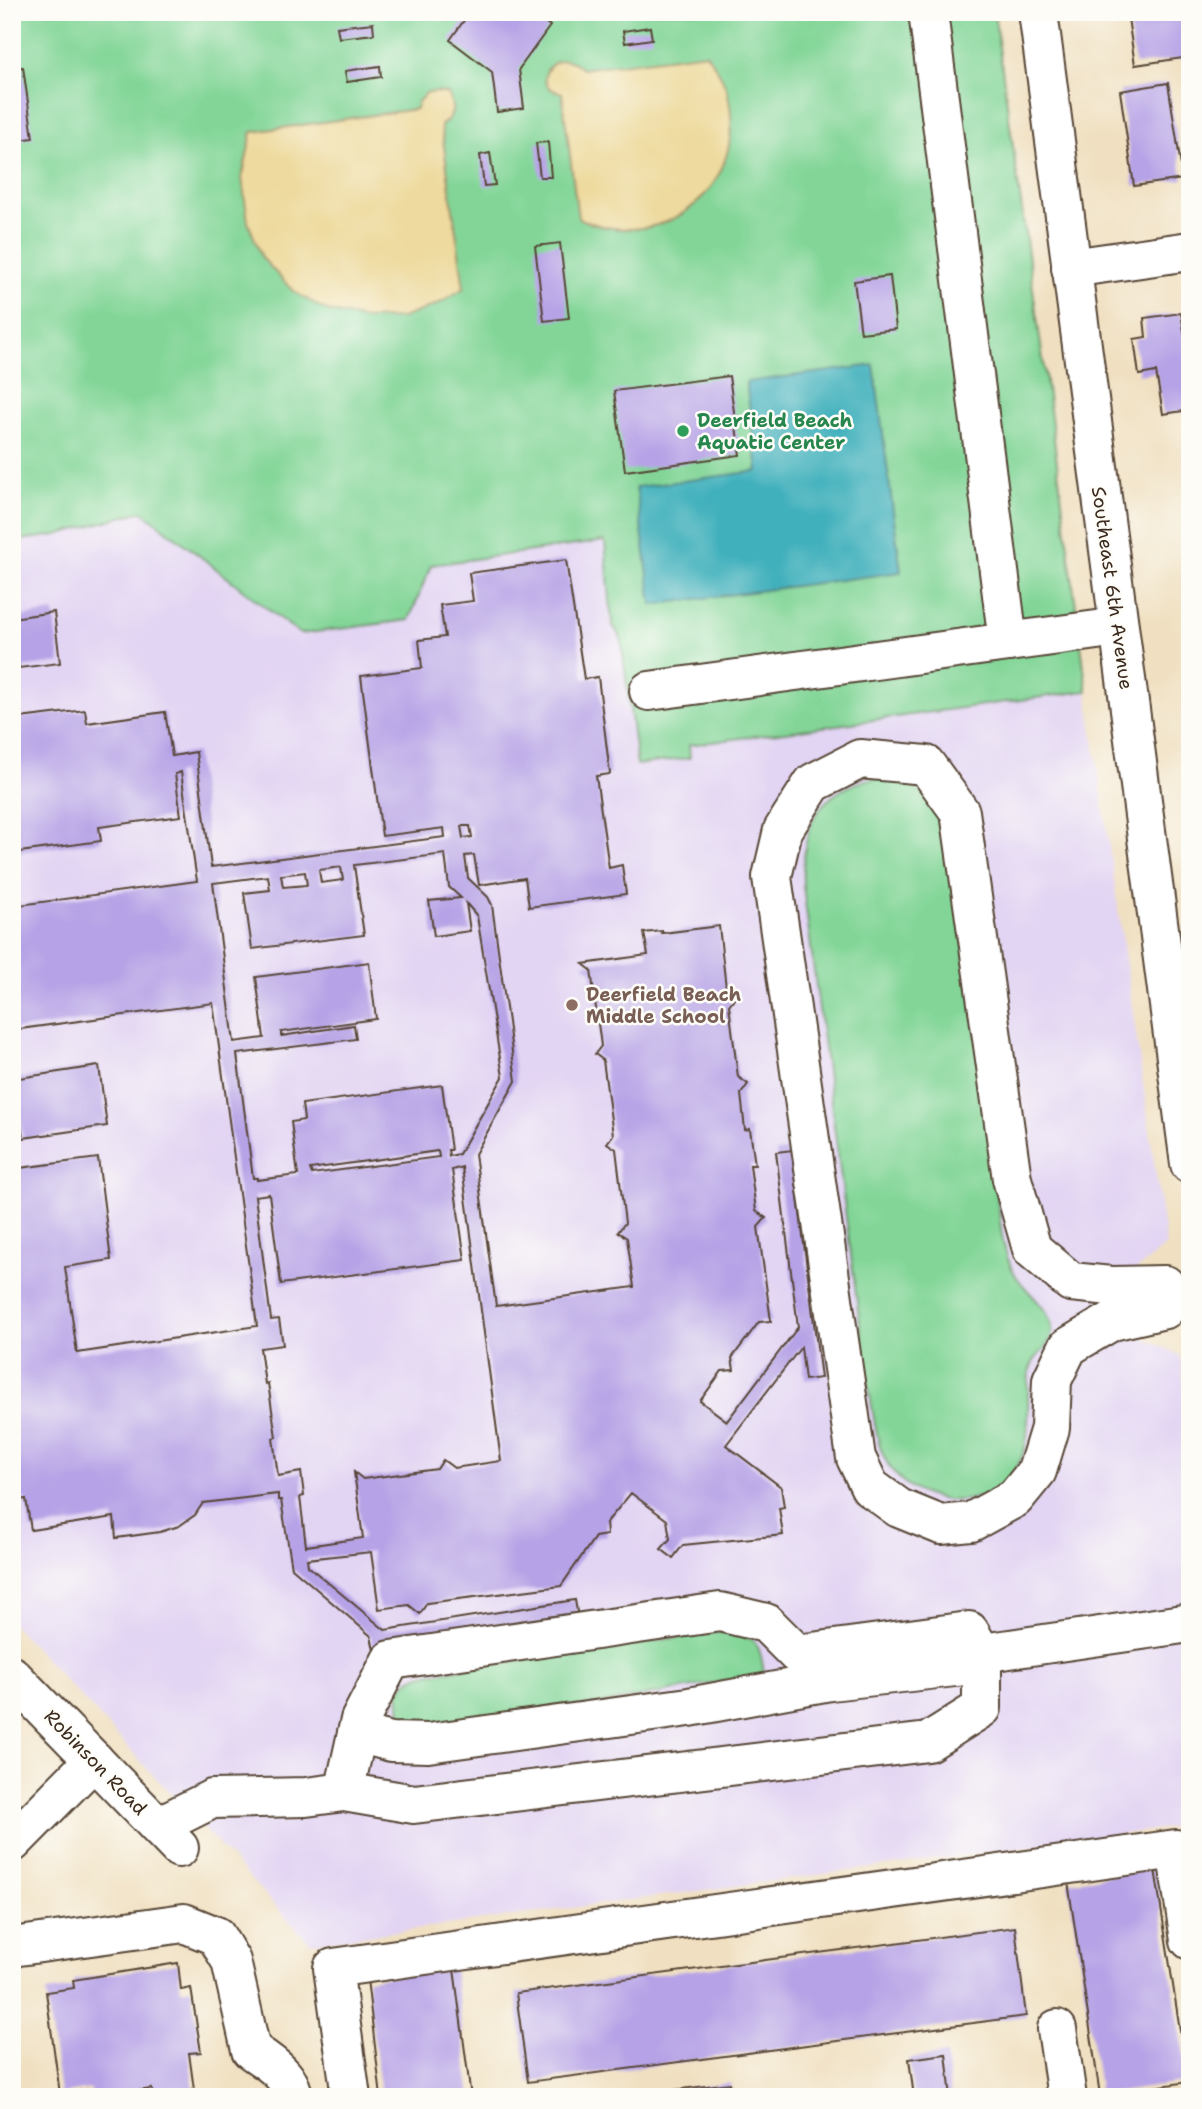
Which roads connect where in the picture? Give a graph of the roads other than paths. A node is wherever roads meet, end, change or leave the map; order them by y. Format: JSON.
{"nodes":[{"id":1,"x":928,"y":12,"type":"edge"},
{"id":2,"x":1038,"y":12,"type":"edge"},
{"id":3,"x":1190,"y":251,"type":"edge"},
{"id":4,"x":1071,"y":268,"type":"junction"},
{"id":5,"x":1119,"y":627,"type":"junction"},
{"id":6,"x":1008,"y":642,"type":"junction"},
{"id":7,"x":649,"y":691,"type":"dead end"},
{"id":8,"x":1190,"y":1164,"type":"edge"},
{"id":9,"x":1180,"y":1295,"type":"edge"},
{"id":10,"x":1190,"y":1623,"type":"edge"},
{"id":11,"x":982,"y":1658,"type":"junction"},
{"id":12,"x":12,"y":1676,"type":"edge"},
{"id":13,"x":358,"y":1733,"type":"junction"},
{"id":14,"x":94,"y":1760,"type":"junction"},
{"id":15,"x":344,"y":1791,"type":"junction"},
{"id":16,"x":12,"y":1843,"type":"edge"},
{"id":17,"x":1183,"y":1848,"type":"edge"},
{"id":18,"x":1190,"y":1940,"type":"edge"},
{"id":19,"x":12,"y":1947,"type":"edge"},
{"id":20,"x":1057,"y":2029,"type":"dead end"},
{"id":21,"x":293,"y":2097,"type":"edge"},
{"id":22,"x":351,"y":2097,"type":"edge"},
{"id":23,"x":1067,"y":2097,"type":"edge"}],
"edges":[{"from":1,"to":6,"type":"street"},
{"from":2,"to":4,"type":"street","name":"Southeast 6th Avenue"},
{"from":3,"to":4,"type":"street"},
{"from":4,"to":5,"type":"street","name":"Southeast 6th Avenue"},
{"from":5,"to":6,"type":"street"},
{"from":5,"to":8,"type":"street","name":"Southeast 6th Avenue"},
{"from":6,"to":7,"type":"street"},
{"from":9,"to":9,"type":"street"},
{"from":10,"to":11,"type":"street"},
{"from":11,"to":13,"type":"street"},
{"from":11,"to":13,"type":"street"},
{"from":11,"to":15,"type":"street"},
{"from":12,"to":14,"type":"street","name":"Robinson Road"},
{"from":13,"to":15,"type":"street"},
{"from":14,"to":15,"type":"street","name":"Robinson Road"},
{"from":14,"to":16,"type":"street"},
{"from":17,"to":18,"type":"street"},
{"from":17,"to":22,"type":"street"},
{"from":19,"to":21,"type":"street"},
{"from":20,"to":23,"type":"street"}]}
